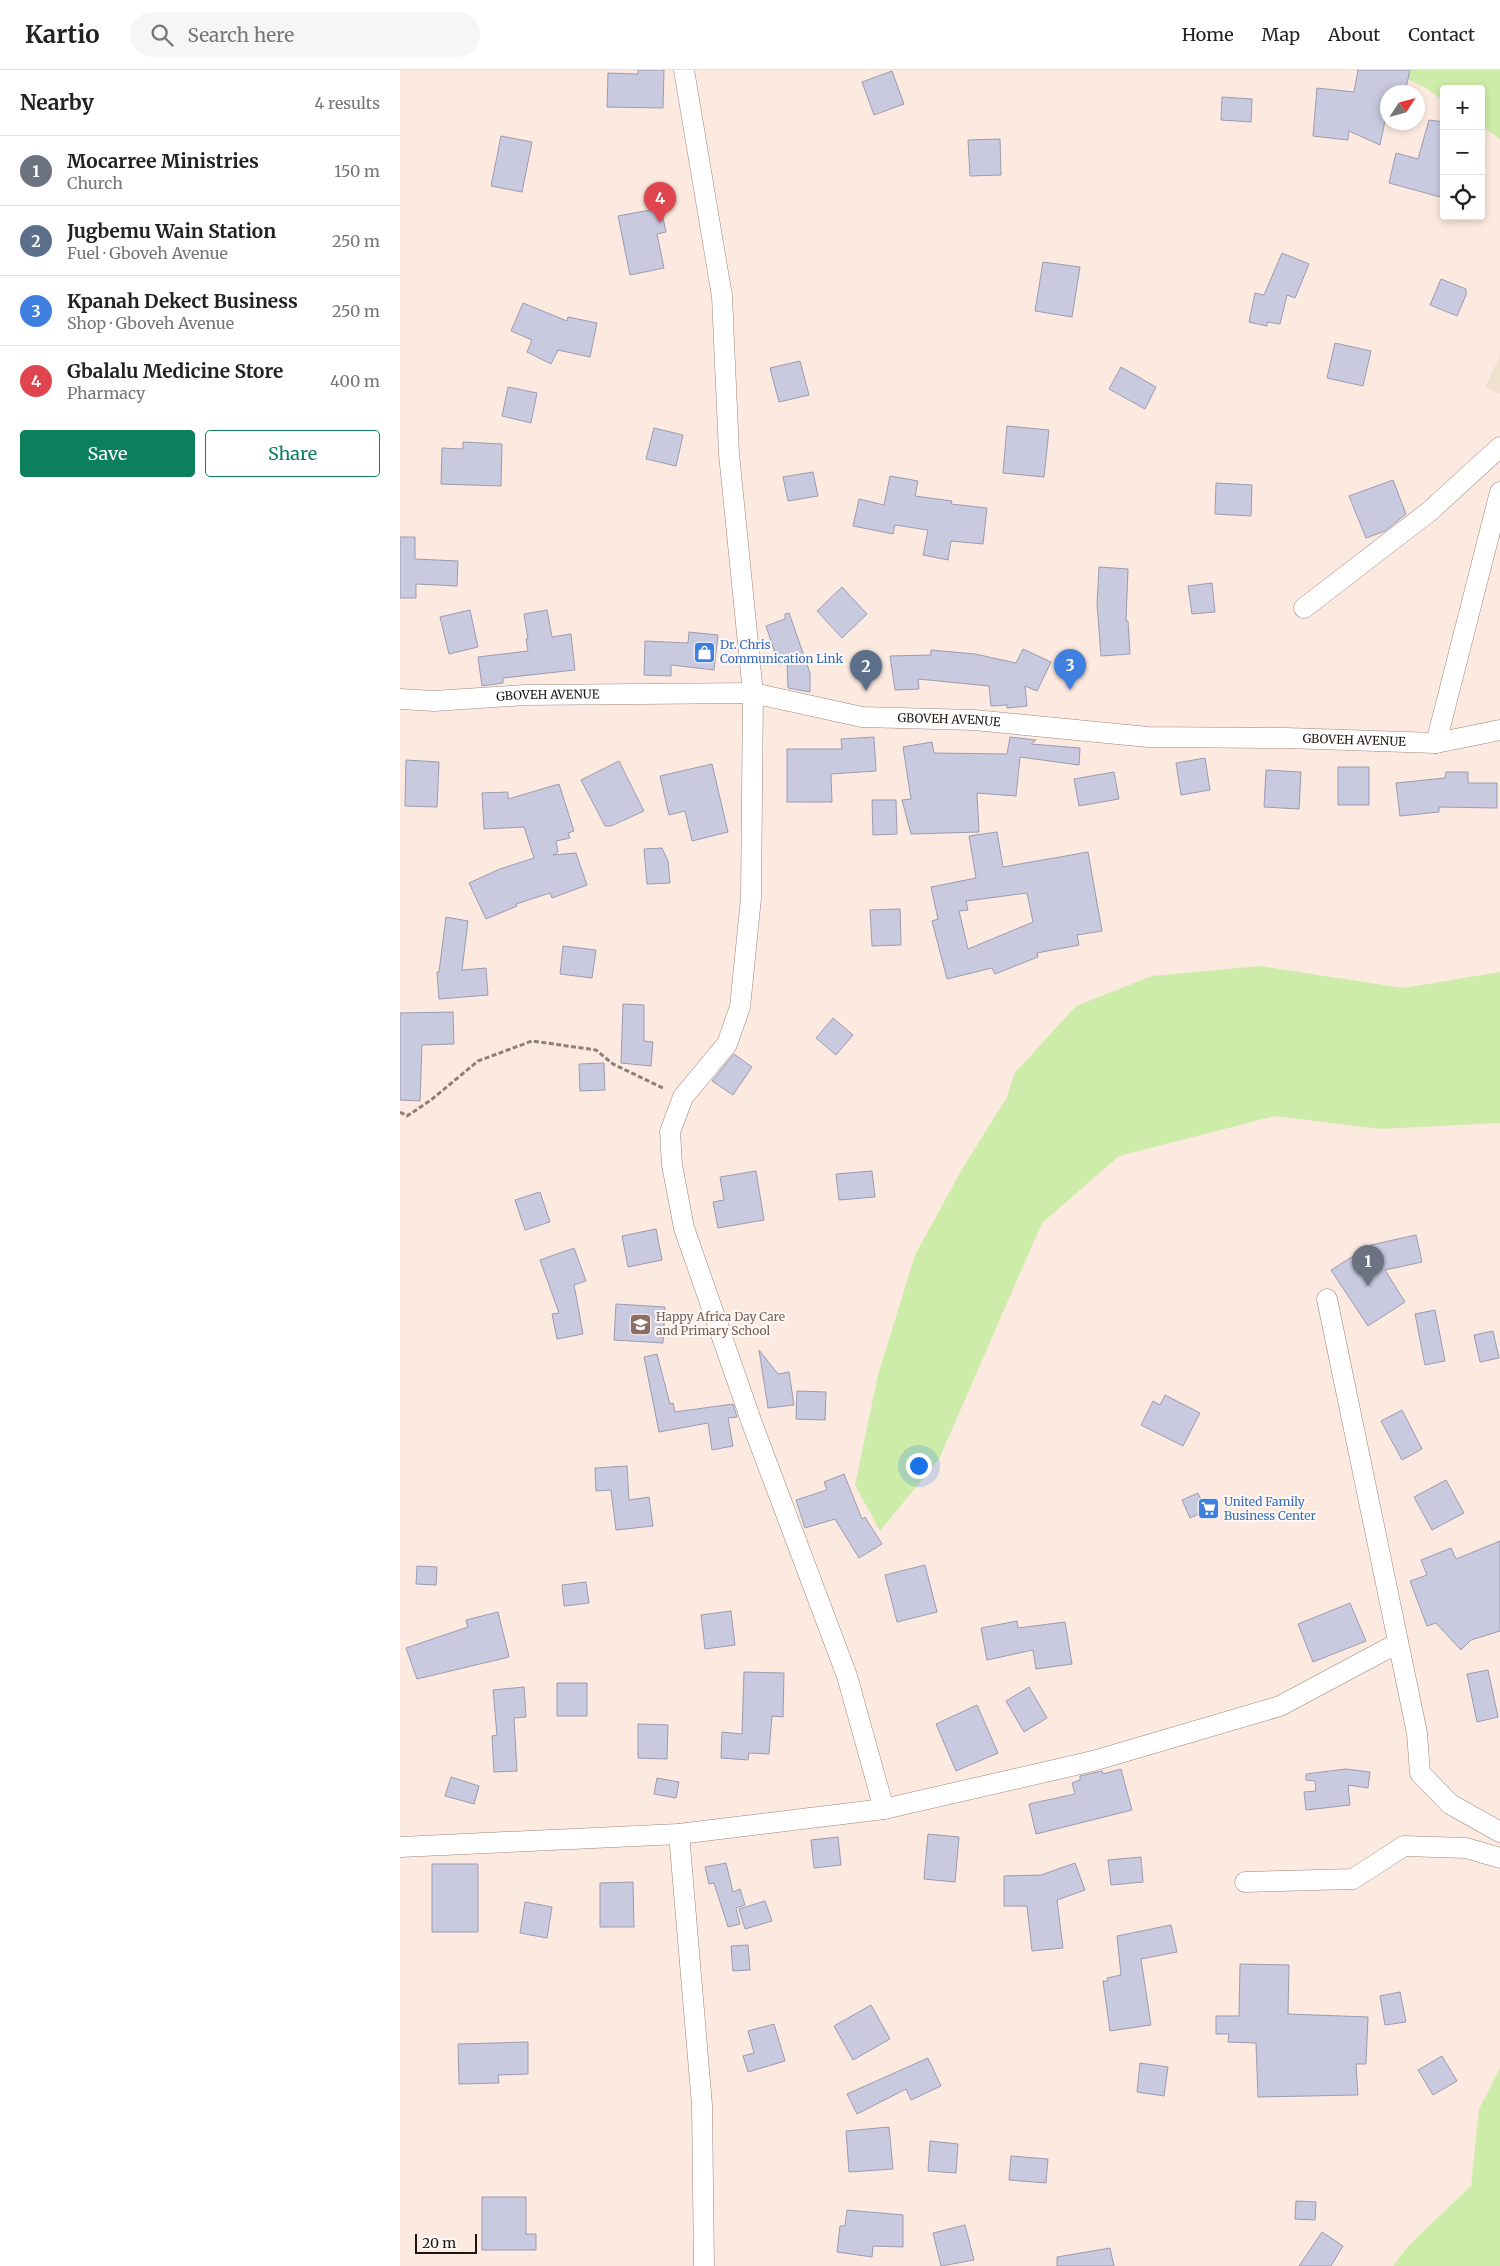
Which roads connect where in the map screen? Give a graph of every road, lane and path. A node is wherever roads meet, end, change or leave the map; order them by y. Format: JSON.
{"nodes":[{"id":1,"x":684,"y":70,"type":"edge"},
{"id":2,"x":1500,"y":447,"type":"edge"},
{"id":3,"x":1500,"y":492,"type":"edge"},
{"id":4,"x":1304,"y":608,"type":"dead end"},
{"id":5,"x":753,"y":693,"type":"junction"},
{"id":6,"x":400,"y":699,"type":"edge"},
{"id":7,"x":1500,"y":730,"type":"edge"},
{"id":8,"x":1436,"y":743,"type":"junction"},
{"id":9,"x":682,"y":1097,"type":"junction"},
{"id":10,"x":400,"y":1112,"type":"edge"},
{"id":11,"x":1327,"y":1299,"type":"dead end"},
{"id":12,"x":1398,"y":1643,"type":"junction"},
{"id":13,"x":884,"y":1809,"type":"junction"},
{"id":14,"x":1500,"y":1832,"type":"edge"},
{"id":15,"x":679,"y":1834,"type":"junction"},
{"id":16,"x":400,"y":1847,"type":"edge"},
{"id":17,"x":1500,"y":1858,"type":"edge"},
{"id":18,"x":1245,"y":1882,"type":"dead end"},
{"id":19,"x":704,"y":2266,"type":"edge"}],
"edges":[{"from":1,"to":5,"type":"street"},
{"from":2,"to":4,"type":"street"},
{"from":3,"to":8,"type":"street"},
{"from":5,"to":6,"type":"street","name":"GBOVEH AVENUE"},
{"from":5,"to":8,"type":"street","name":"GBOVEH AVENUE"},
{"from":5,"to":9,"type":"street"},
{"from":7,"to":8,"type":"street","name":"GBOVEH AVENUE"},
{"from":9,"to":10,"type":"path"},
{"from":9,"to":13,"type":"street"},
{"from":11,"to":12,"type":"street"},
{"from":12,"to":13,"type":"street"},
{"from":12,"to":14,"type":"street"},
{"from":13,"to":15,"type":"street"},
{"from":15,"to":16,"type":"street"},
{"from":15,"to":19,"type":"street"},
{"from":17,"to":18,"type":"street"}]}
